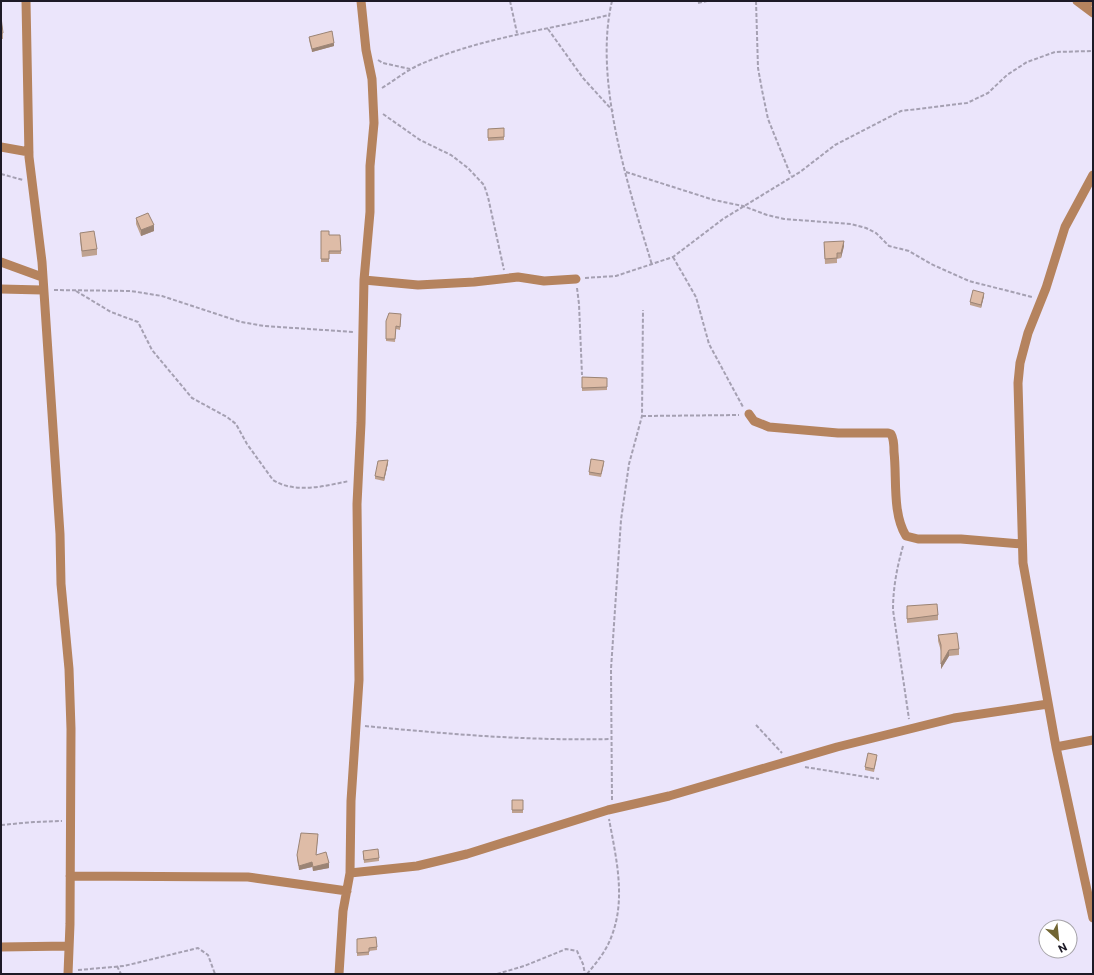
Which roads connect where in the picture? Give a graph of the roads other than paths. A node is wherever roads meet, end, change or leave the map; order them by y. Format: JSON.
{"nodes":[{"id":1,"x":26,"y":1,"type":"edge"},
{"id":2,"x":361,"y":1,"type":"edge"},
{"id":3,"x":1092,"y":1,"type":"edge"},
{"id":4,"x":1080,"y":3,"type":"edge"},
{"id":5,"x":1093,"y":13,"type":"edge"},
{"id":6,"x":1,"y":147,"type":"edge"},
{"id":7,"x":29,"y":152,"type":"junction"},
{"id":8,"x":1093,"y":175,"type":"edge"},
{"id":9,"x":1,"y":262,"type":"edge"},
{"id":10,"x":42,"y":277,"type":"junction"},
{"id":11,"x":576,"y":279,"type":"road end"},
{"id":12,"x":364,"y":280,"type":"junction"},
{"id":13,"x":1,"y":289,"type":"edge"},
{"id":14,"x":42,"y":290,"type":"junction"},
{"id":15,"x":748,"y":414,"type":"road end"},
{"id":16,"x":1022,"y":544,"type":"junction"},
{"id":17,"x":1048,"y":704,"type":"junction"},
{"id":18,"x":1093,"y":740,"type":"edge"},
{"id":19,"x":1056,"y":747,"type":"junction"},
{"id":20,"x":350,"y":873,"type":"junction"},
{"id":21,"x":70,"y":876,"type":"junction"},
{"id":22,"x":347,"y":891,"type":"junction"},
{"id":23,"x":1093,"y":918,"type":"edge"},
{"id":24,"x":69,"y":946,"type":"junction"},
{"id":25,"x":1,"y":947,"type":"edge"},
{"id":26,"x":68,"y":972,"type":"edge"},
{"id":27,"x":339,"y":974,"type":"edge"}],
"edges":[{"from":1,"to":7,"type":"street"},
{"from":2,"to":12,"type":"street"},
{"from":3,"to":4,"type":"street"},
{"from":4,"to":5,"type":"street"},
{"from":6,"to":7,"type":"street"},
{"from":7,"to":10,"type":"street"},
{"from":8,"to":16,"type":"street"},
{"from":9,"to":10,"type":"street"},
{"from":10,"to":14,"type":"street"},
{"from":11,"to":12,"type":"street"},
{"from":12,"to":20,"type":"street"},
{"from":13,"to":14,"type":"street"},
{"from":14,"to":21,"type":"street"},
{"from":15,"to":16,"type":"street"},
{"from":16,"to":17,"type":"street"},
{"from":17,"to":19,"type":"street"},
{"from":17,"to":20,"type":"street"},
{"from":18,"to":19,"type":"street"},
{"from":19,"to":23,"type":"street"},
{"from":20,"to":22,"type":"street"},
{"from":21,"to":22,"type":"street"},
{"from":21,"to":24,"type":"street"},
{"from":22,"to":27,"type":"street"},
{"from":24,"to":25,"type":"street"},
{"from":24,"to":26,"type":"street"}]}
